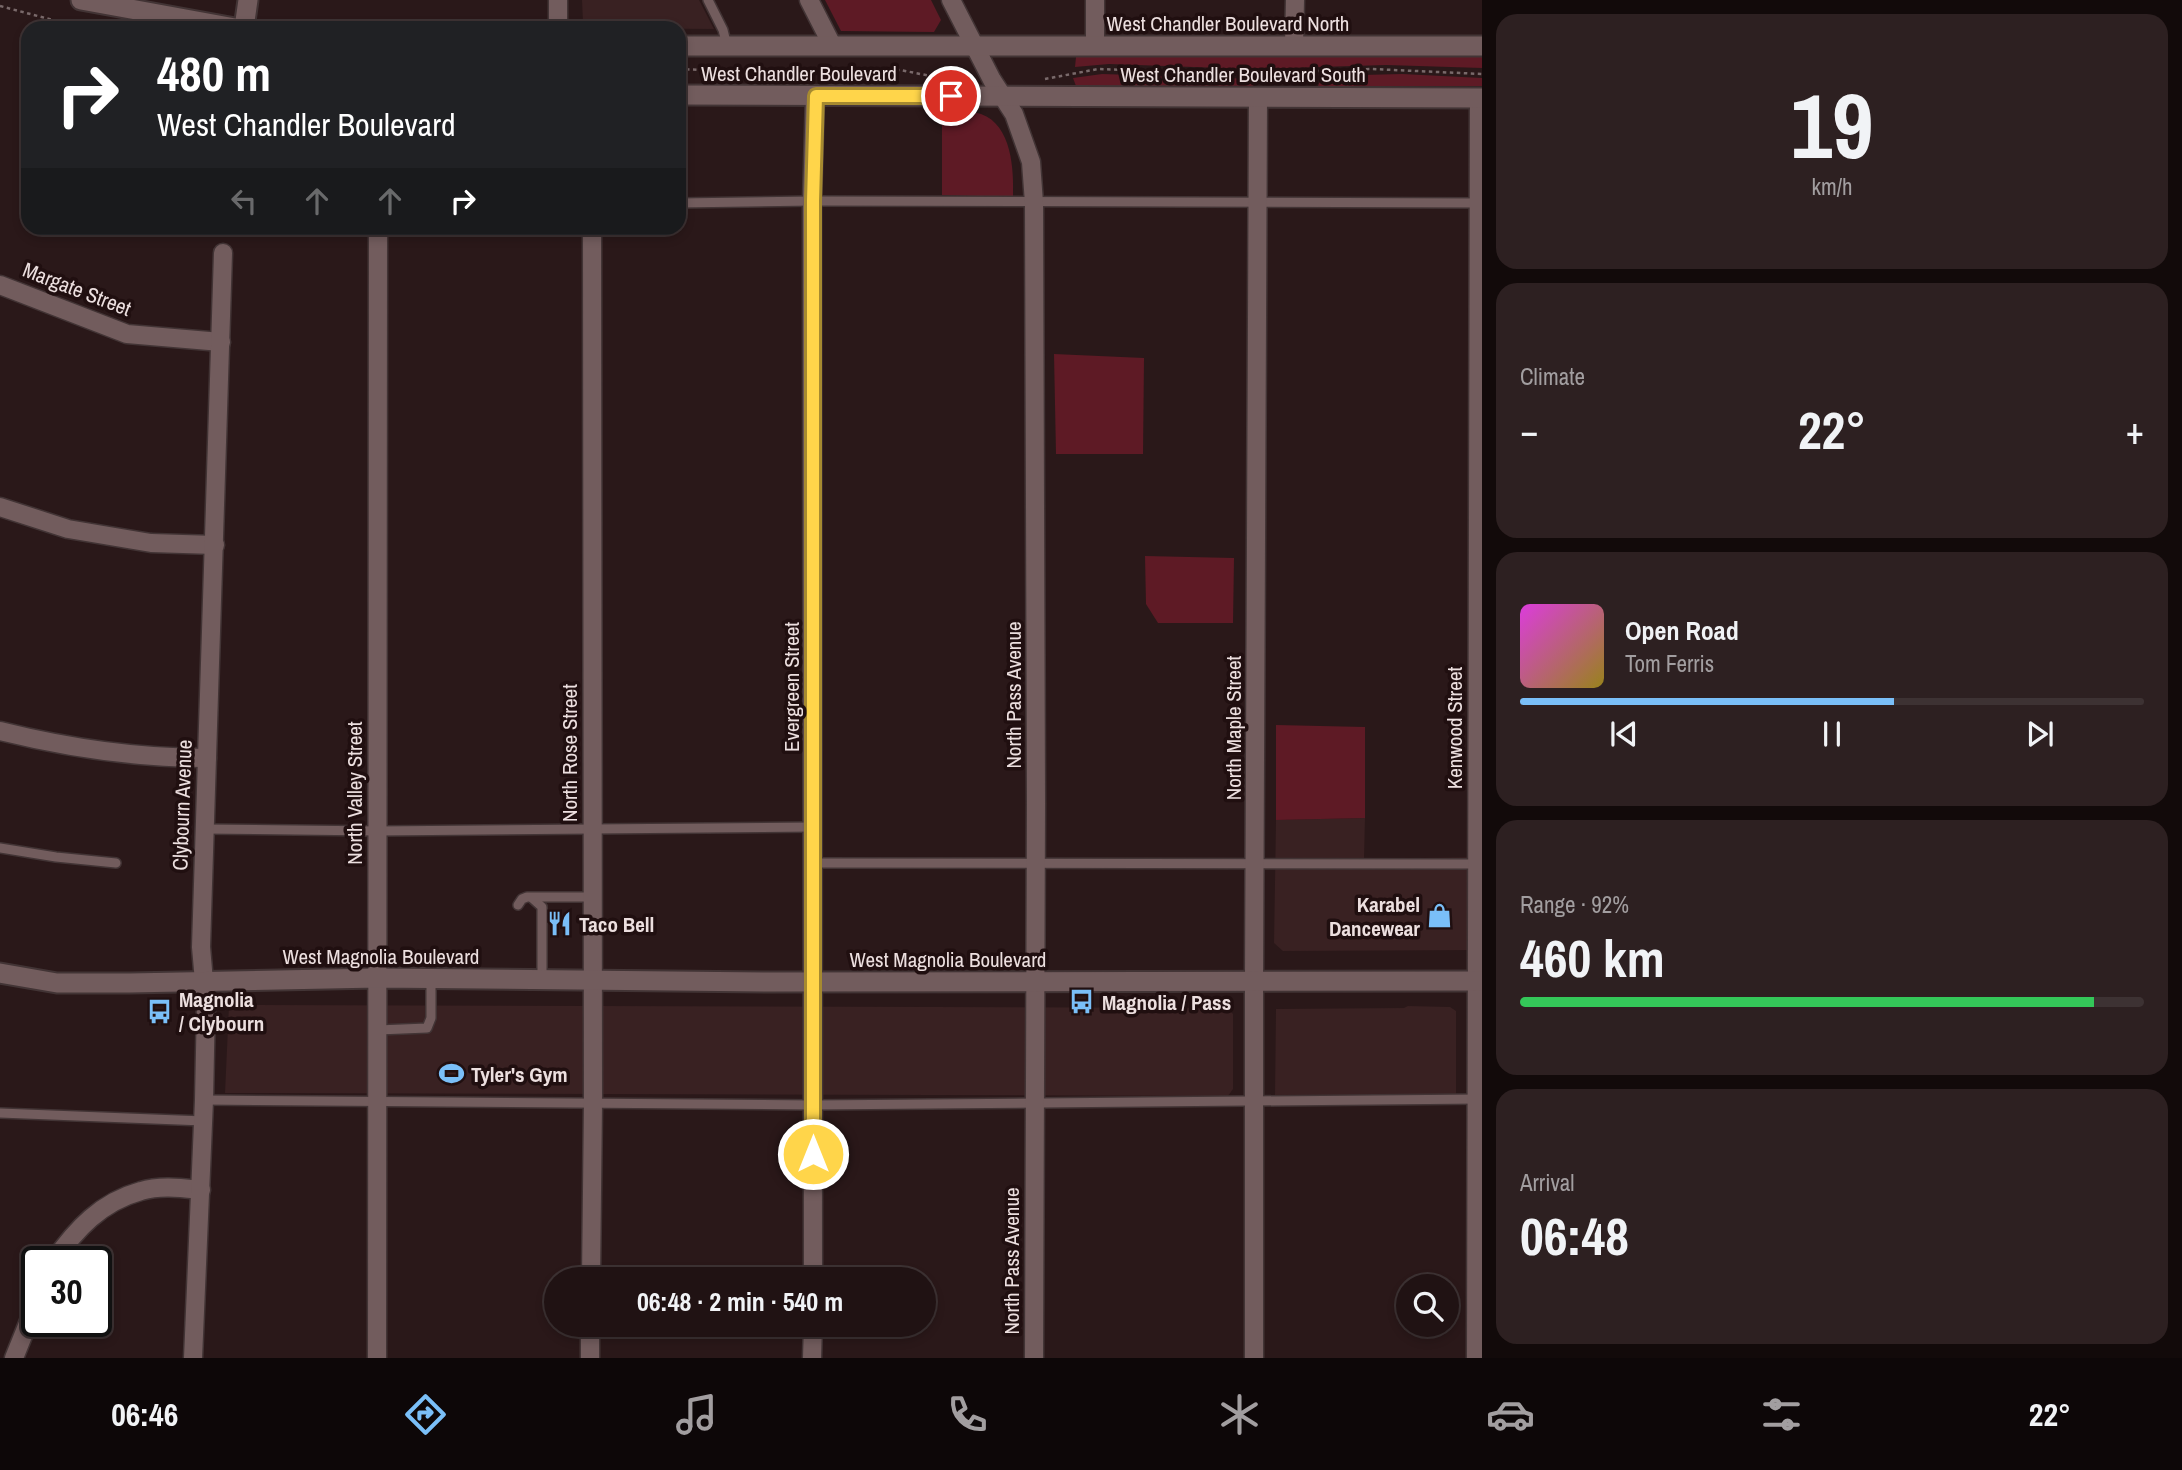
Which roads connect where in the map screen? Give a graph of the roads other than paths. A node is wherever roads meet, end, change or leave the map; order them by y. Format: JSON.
{"nodes":[{"id":1,"x":81,"y":0,"type":"edge"},
{"id":2,"x":248,"y":0,"type":"edge"},
{"id":3,"x":558,"y":0,"type":"edge"},
{"id":4,"x":708,"y":0,"type":"edge"},
{"id":5,"x":808,"y":0,"type":"edge"},
{"id":6,"x":951,"y":0,"type":"edge"},
{"id":7,"x":1095,"y":0,"type":"edge"},
{"id":8,"x":1295,"y":0,"type":"edge"},
{"id":9,"x":196,"y":21,"type":"edge"},
{"id":10,"x":245,"y":21,"type":"edge"},
{"id":11,"x":558,"y":21,"type":"edge"},
{"id":12,"x":832,"y":45,"type":"junction"},
{"id":13,"x":974,"y":45,"type":"junction"},
{"id":14,"x":1294,"y":45,"type":"junction"},
{"id":15,"x":686,"y":46,"type":"edge"},
{"id":16,"x":727,"y":46,"type":"junction"},
{"id":17,"x":1095,"y":46,"type":"junction"},
{"id":18,"x":1482,"y":46,"type":"edge"},
{"id":19,"x":686,"y":95,"type":"edge"},
{"id":20,"x":816,"y":96,"type":"junction"},
{"id":21,"x":1003,"y":96,"type":"junction"},
{"id":22,"x":1258,"y":97,"type":"junction"},
{"id":23,"x":1481,"y":98,"type":"edge"},
{"id":24,"x":813,"y":201,"type":"junction"},
{"id":25,"x":686,"y":203,"type":"edge"},
{"id":26,"x":1034,"y":203,"type":"junction"},
{"id":27,"x":1258,"y":203,"type":"junction"},
{"id":28,"x":1480,"y":203,"type":"edge"},
{"id":29,"x":379,"y":235,"type":"edge"},
{"id":30,"x":592,"y":235,"type":"edge"},
{"id":31,"x":223,"y":253,"type":"dead end"},
{"id":32,"x":0,"y":285,"type":"edge"},
{"id":33,"x":221,"y":342,"type":"junction"},
{"id":34,"x":0,"y":507,"type":"edge"},
{"id":35,"x":215,"y":545,"type":"junction"},
{"id":36,"x":0,"y":731,"type":"edge"},
{"id":37,"x":207,"y":758,"type":"junction"},
{"id":38,"x":814,"y":827,"type":"junction"},
{"id":39,"x":204,"y":829,"type":"junction"},
{"id":40,"x":592,"y":830,"type":"junction"},
{"id":41,"x":377,"y":831,"type":"junction"},
{"id":42,"x":0,"y":848,"type":"edge"},
{"id":43,"x":117,"y":863,"type":"dead end"},
{"id":44,"x":813,"y":863,"type":"junction"},
{"id":45,"x":1035,"y":863,"type":"junction"},
{"id":46,"x":1255,"y":863,"type":"junction"},
{"id":47,"x":1479,"y":864,"type":"edge"},
{"id":48,"x":591,"y":897,"type":"junction"},
{"id":49,"x":532,"y":898,"type":"junction"},
{"id":50,"x":518,"y":905,"type":"dead end"},
{"id":51,"x":0,"y":972,"type":"edge"},
{"id":52,"x":377,"y":978,"type":"junction"},
{"id":53,"x":431,"y":979,"type":"junction"},
{"id":54,"x":542,"y":979,"type":"junction"},
{"id":55,"x":591,"y":979,"type":"junction"},
{"id":56,"x":204,"y":980,"type":"junction"},
{"id":57,"x":812,"y":981,"type":"junction"},
{"id":58,"x":1254,"y":981,"type":"junction"},
{"id":59,"x":1479,"y":981,"type":"edge"},
{"id":60,"x":1036,"y":982,"type":"junction"},
{"id":61,"x":378,"y":1030,"type":"junction"},
{"id":62,"x":1479,"y":1099,"type":"edge"},
{"id":63,"x":204,"y":1100,"type":"junction"},
{"id":64,"x":1255,"y":1101,"type":"junction"},
{"id":65,"x":378,"y":1102,"type":"junction"},
{"id":66,"x":1034,"y":1102,"type":"junction"},
{"id":67,"x":593,"y":1103,"type":"junction"},
{"id":68,"x":813,"y":1105,"type":"junction"},
{"id":69,"x":0,"y":1113,"type":"edge"},
{"id":70,"x":204,"y":1121,"type":"junction"},
{"id":71,"x":201,"y":1190,"type":"junction"},
{"id":72,"x":65,"y":1246,"type":"edge"},
{"id":73,"x":591,"y":1267,"type":"edge"},
{"id":74,"x":813,"y":1267,"type":"edge"},
{"id":75,"x":22,"y":1337,"type":"edge"},
{"id":76,"x":590,"y":1337,"type":"edge"},
{"id":77,"x":813,"y":1337,"type":"edge"},
{"id":78,"x":14,"y":1358,"type":"edge"},
{"id":79,"x":194,"y":1358,"type":"edge"},
{"id":80,"x":377,"y":1358,"type":"edge"},
{"id":81,"x":590,"y":1358,"type":"edge"},
{"id":82,"x":813,"y":1358,"type":"edge"},
{"id":83,"x":1034,"y":1358,"type":"edge"},
{"id":84,"x":1254,"y":1358,"type":"edge"},
{"id":85,"x":1476,"y":1358,"type":"edge"}],
"edges":[{"from":1,"to":9,"type":"main road"},
{"from":2,"to":10,"type":"main road"},
{"from":3,"to":11,"type":"street"},
{"from":4,"to":16,"type":"lane"},
{"from":5,"to":12,"type":"street"},
{"from":6,"to":13,"type":"street","name":"North Pass Avenue"},
{"from":7,"to":17,"type":"street"},
{"from":8,"to":14,"type":"street"},
{"from":12,"to":13,"type":"main road","name":"West Chandler Boulevard"},
{"from":12,"to":16,"type":"main road","name":"West Chandler Boulevard"},
{"from":13,"to":17,"type":"main road","name":"West Chandler Boulevard North"},
{"from":13,"to":21,"type":"street","name":"North Pass Avenue"},
{"from":14,"to":17,"type":"main road","name":"West Chandler Boulevard North"},
{"from":14,"to":18,"type":"main road","name":"West Chandler Boulevard North"},
{"from":15,"to":16,"type":"main road","name":"West Chandler Boulevard"},
{"from":19,"to":20,"type":"main road","name":"West Chandler Boulevard"},
{"from":20,"to":21,"type":"main road","name":"West Chandler Boulevard"},
{"from":20,"to":24,"type":"street","name":"Evergreen Street"},
{"from":21,"to":22,"type":"main road","name":"West Chandler Boulevard South"},
{"from":21,"to":26,"type":"street","name":"North Pass Avenue"},
{"from":22,"to":23,"type":"main road","name":"West Chandler Boulevard South"},
{"from":22,"to":27,"type":"street","name":"North Maple Street"},
{"from":23,"to":28,"type":"street","name":"Kenwood Street"},
{"from":24,"to":25,"type":"lane"},
{"from":24,"to":26,"type":"lane"},
{"from":24,"to":38,"type":"street","name":"Evergreen Street"},
{"from":26,"to":27,"type":"lane"},
{"from":26,"to":45,"type":"street","name":"North Pass Avenue"},
{"from":27,"to":28,"type":"lane"},
{"from":27,"to":46,"type":"street","name":"North Maple Street"},
{"from":28,"to":47,"type":"street","name":"Kenwood Street"},
{"from":29,"to":41,"type":"street","name":"North Valley Street"},
{"from":30,"to":40,"type":"street","name":"North Rose Street"},
{"from":31,"to":33,"type":"street","name":"Clybourn Avenue"},
{"from":32,"to":33,"type":"street","name":"Margate Street"},
{"from":33,"to":35,"type":"street","name":"Clybourn Avenue"},
{"from":34,"to":35,"type":"street"},
{"from":35,"to":37,"type":"street","name":"Clybourn Avenue"},
{"from":36,"to":37,"type":"street"},
{"from":37,"to":39,"type":"street","name":"Clybourn Avenue"},
{"from":38,"to":40,"type":"lane"},
{"from":38,"to":44,"type":"street","name":"Evergreen Street"},
{"from":39,"to":41,"type":"lane"},
{"from":39,"to":56,"type":"street","name":"Clybourn Avenue"},
{"from":40,"to":41,"type":"lane"},
{"from":40,"to":48,"type":"street","name":"North Rose Street"},
{"from":41,"to":52,"type":"street","name":"North Valley Street"},
{"from":42,"to":43,"type":"lane"},
{"from":44,"to":45,"type":"lane"},
{"from":44,"to":57,"type":"street","name":"Evergreen Street"},
{"from":45,"to":46,"type":"lane"},
{"from":45,"to":60,"type":"street","name":"North Pass Avenue"},
{"from":46,"to":47,"type":"lane"},
{"from":46,"to":58,"type":"street","name":"North Maple Street"},
{"from":47,"to":59,"type":"street","name":"Kenwood Street"},
{"from":48,"to":49,"type":"lane"},
{"from":48,"to":55,"type":"street","name":"North Rose Street"},
{"from":49,"to":50,"type":"lane"},
{"from":49,"to":54,"type":"lane"},
{"from":51,"to":56,"type":"main road","name":"West Magnolia Boulevard"},
{"from":52,"to":53,"type":"main road","name":"West Magnolia Boulevard"},
{"from":52,"to":56,"type":"main road","name":"West Magnolia Boulevard"},
{"from":52,"to":61,"type":"street","name":"North Valley Street"},
{"from":53,"to":54,"type":"main road","name":"West Magnolia Boulevard"},
{"from":53,"to":61,"type":"lane"},
{"from":54,"to":55,"type":"main road","name":"West Magnolia Boulevard"},
{"from":55,"to":57,"type":"main road","name":"West Magnolia Boulevard"},
{"from":55,"to":67,"type":"street","name":"North Rose Street"},
{"from":56,"to":63,"type":"street","name":"Clybourn Avenue"},
{"from":57,"to":60,"type":"main road","name":"West Magnolia Boulevard"},
{"from":57,"to":68,"type":"street","name":"Evergreen Street"},
{"from":58,"to":59,"type":"main road","name":"West Magnolia Boulevard"},
{"from":58,"to":60,"type":"main road","name":"West Magnolia Boulevard"},
{"from":58,"to":64,"type":"street","name":"North Maple Street"},
{"from":59,"to":62,"type":"street","name":"Kenwood Street"},
{"from":60,"to":66,"type":"street","name":"North Pass Avenue"},
{"from":61,"to":65,"type":"street","name":"North Valley Street"},
{"from":62,"to":64,"type":"lane"},
{"from":62,"to":85,"type":"street","name":"Kenwood Street"},
{"from":63,"to":65,"type":"lane"},
{"from":63,"to":70,"type":"street","name":"Clybourn Avenue"},
{"from":64,"to":66,"type":"lane"},
{"from":64,"to":84,"type":"street","name":"North Maple Street"},
{"from":65,"to":67,"type":"lane"},
{"from":65,"to":80,"type":"street","name":"North Valley Street"},
{"from":66,"to":68,"type":"lane"},
{"from":66,"to":83,"type":"street","name":"North Pass Avenue"},
{"from":67,"to":68,"type":"lane"},
{"from":67,"to":73,"type":"street","name":"North Rose Street"},
{"from":68,"to":74,"type":"street","name":"Evergreen Street"},
{"from":69,"to":70,"type":"lane"},
{"from":70,"to":71,"type":"street","name":"Clybourn Avenue"},
{"from":71,"to":72,"type":"street"},
{"from":71,"to":79,"type":"street","name":"Clybourn Avenue"},
{"from":75,"to":78,"type":"street"},
{"from":76,"to":81,"type":"street"},
{"from":77,"to":82,"type":"street"}]}
